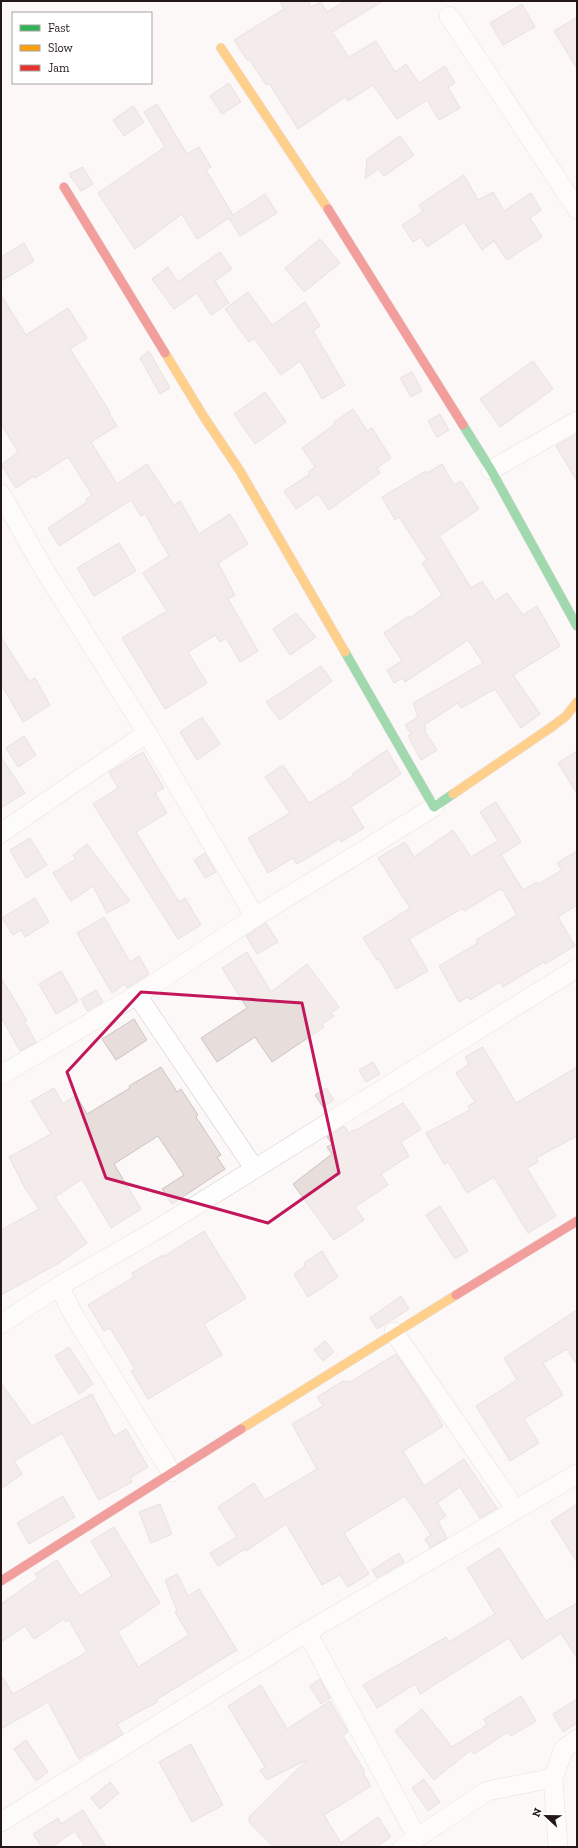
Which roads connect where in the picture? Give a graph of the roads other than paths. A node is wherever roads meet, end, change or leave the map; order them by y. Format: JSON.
{"nodes":[{"id":1,"x":450,"y":16,"type":"dead end"},
{"id":2,"x":221,"y":48,"type":"dead end"},
{"id":3,"x":64,"y":186,"type":"dead end"},
{"id":4,"x":577,"y":209,"type":"edge"},
{"id":5,"x":577,"y":421,"type":"edge"},
{"id":6,"x":491,"y":470,"type":"junction"},
{"id":7,"x":1,"y":494,"type":"edge"},
{"id":8,"x":577,"y":626,"type":"edge"},
{"id":9,"x":577,"y":702,"type":"edge"},
{"id":10,"x":147,"y":733,"type":"junction"},
{"id":11,"x":434,"y":807,"type":"junction"},
{"id":12,"x":1,"y":833,"type":"edge"},
{"id":13,"x":255,"y":917,"type":"junction"},
{"id":14,"x":577,"y":968,"type":"edge"},
{"id":15,"x":137,"y":995,"type":"junction"},
{"id":16,"x":1,"y":1075,"type":"edge"},
{"id":17,"x":254,"y":1168,"type":"junction"},
{"id":18,"x":577,"y":1221,"type":"edge"},
{"id":19,"x":59,"y":1286,"type":"junction"},
{"id":20,"x":1,"y":1324,"type":"edge"},
{"id":21,"x":394,"y":1332,"type":"junction"},
{"id":22,"x":171,"y":1472,"type":"junction"},
{"id":23,"x":577,"y":1474,"type":"edge"},
{"id":24,"x":516,"y":1510,"type":"junction"},
{"id":25,"x":1,"y":1581,"type":"edge"},
{"id":26,"x":307,"y":1632,"type":"junction"},
{"id":27,"x":577,"y":1739,"type":"edge"},
{"id":28,"x":554,"y":1778,"type":"junction"},
{"id":29,"x":1,"y":1822,"type":"edge"},
{"id":30,"x":410,"y":1842,"type":"edge"},
{"id":31,"x":558,"y":1847,"type":"edge"}],
"edges":[{"from":1,"to":4,"type":"street"},
{"from":2,"to":6,"type":"street"},
{"from":3,"to":11,"type":"street"},
{"from":5,"to":6,"type":"street"},
{"from":6,"to":8,"type":"street"},
{"from":7,"to":10,"type":"street"},
{"from":9,"to":11,"type":"street"},
{"from":10,"to":12,"type":"street"},
{"from":10,"to":13,"type":"street"},
{"from":11,"to":13,"type":"street"},
{"from":13,"to":15,"type":"street"},
{"from":14,"to":17,"type":"street"},
{"from":15,"to":16,"type":"street"},
{"from":15,"to":17,"type":"street"},
{"from":17,"to":19,"type":"street"},
{"from":18,"to":21,"type":"street"},
{"from":19,"to":20,"type":"street"},
{"from":19,"to":22,"type":"street"},
{"from":21,"to":22,"type":"street"},
{"from":21,"to":24,"type":"street"},
{"from":22,"to":25,"type":"street"},
{"from":23,"to":24,"type":"street"},
{"from":24,"to":26,"type":"street"},
{"from":26,"to":29,"type":"street"},
{"from":26,"to":30,"type":"street"},
{"from":27,"to":28,"type":"street"},
{"from":28,"to":30,"type":"street"},
{"from":28,"to":31,"type":"street"}]}
